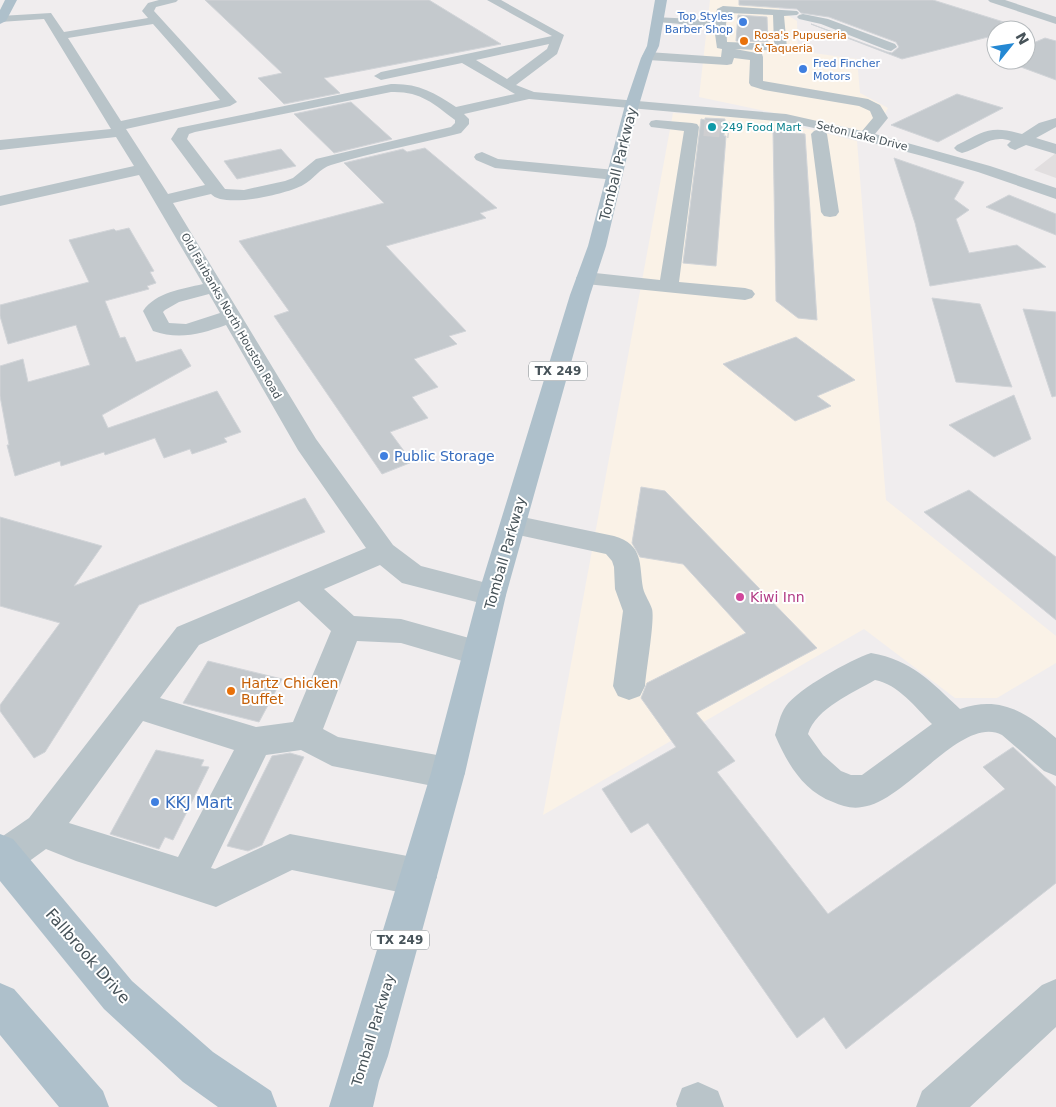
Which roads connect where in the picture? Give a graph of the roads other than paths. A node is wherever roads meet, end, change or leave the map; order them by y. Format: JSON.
{"nodes":[{"id":1,"x":11,"y":0,"type":"edge"},
{"id":2,"x":172,"y":0,"type":"edge"},
{"id":3,"x":493,"y":0,"type":"edge"},
{"id":4,"x":661,"y":0,"type":"edge"},
{"id":5,"x":994,"y":0,"type":"edge"},
{"id":6,"x":778,"y":12,"type":"junction"},
{"id":7,"x":658,"y":19,"type":"junction"},
{"id":8,"x":0,"y":20,"type":"edge"},
{"id":9,"x":156,"y":20,"type":"junction"},
{"id":10,"x":1056,"y":21,"type":"edge"},
{"id":11,"x":720,"y":24,"type":"junction"},
{"id":12,"x":61,"y":36,"type":"junction"},
{"id":13,"x":557,"y":39,"type":"junction"},
{"id":14,"x":891,"y":47,"type":"dead end"},
{"id":15,"x":728,"y":50,"type":"junction"},
{"id":16,"x":648,"y":56,"type":"junction"},
{"id":17,"x":465,"y":59,"type":"junction"},
{"id":18,"x":371,"y":78,"type":"dead end"},
{"id":19,"x":507,"y":85,"type":"junction"},
{"id":20,"x":530,"y":95,"type":"junction"},
{"id":21,"x":453,"y":112,"type":"junction"},
{"id":22,"x":630,"y":114,"type":"junction"},
{"id":23,"x":1056,"y":122,"type":"edge"},
{"id":24,"x":747,"y":125,"type":"tunnel mouth"},
{"id":25,"x":119,"y":129,"type":"junction"},
{"id":26,"x":825,"y":130,"type":"junction"},
{"id":27,"x":865,"y":136,"type":"junction"},
{"id":28,"x":1022,"y":139,"type":"junction"},
{"id":29,"x":0,"y":145,"type":"edge"},
{"id":30,"x":962,"y":148,"type":"dead end"},
{"id":31,"x":1056,"y":148,"type":"edge"},
{"id":32,"x":482,"y":157,"type":"dead end"},
{"id":33,"x":144,"y":169,"type":"junction"},
{"id":34,"x":984,"y":169,"type":"junction"},
{"id":35,"x":615,"y":175,"type":"junction"},
{"id":36,"x":215,"y":188,"type":"junction"},
{"id":37,"x":1056,"y":194,"type":"edge"},
{"id":38,"x":163,"y":200,"type":"junction"},
{"id":39,"x":0,"y":201,"type":"edge"},
{"id":40,"x":830,"y":212,"type":"dead end"},
{"id":41,"x":586,"y":278,"type":"junction"},
{"id":42,"x":668,"y":286,"type":"junction"},
{"id":43,"x":214,"y":287,"type":"junction"},
{"id":44,"x":745,"y":294,"type":"dead end"},
{"id":45,"x":232,"y":316,"type":"junction"},
{"id":46,"x":513,"y":525,"type":"junction"},
{"id":47,"x":383,"y":552,"type":"junction"},
{"id":48,"x":303,"y":587,"type":"junction"},
{"id":49,"x":492,"y":595,"type":"junction"},
{"id":50,"x":347,"y":628,"type":"junction"},
{"id":51,"x":476,"y":652,"type":"junction"},
{"id":52,"x":629,"y":686,"type":"dead end"},
{"id":53,"x":135,"y":705,"type":"junction"},
{"id":54,"x":955,"y":726,"type":"junction"},
{"id":55,"x":304,"y":735,"type":"junction"},
{"id":56,"x":256,"y":742,"type":"junction"},
{"id":57,"x":1056,"y":760,"type":"edge"},
{"id":58,"x":448,"y":773,"type":"junction"},
{"id":59,"x":42,"y":830,"type":"junction"},
{"id":60,"x":2,"y":855,"type":"edge"},
{"id":61,"x":418,"y":877,"type":"junction"},
{"id":62,"x":186,"y":878,"type":"junction"},
{"id":63,"x":1056,"y":999,"type":"edge"},
{"id":64,"x":0,"y":1003,"type":"edge"},
{"id":65,"x":85,"y":1106,"type":"edge"},
{"id":66,"x":255,"y":1107,"type":"edge"},
{"id":67,"x":351,"y":1107,"type":"edge"},
{"id":68,"x":938,"y":1107,"type":"edge"}],
"edges":[{"from":1,"to":8,"type":"main road"},
{"from":2,"to":9,"type":"street"},
{"from":3,"to":13,"type":"street"},
{"from":4,"to":7,"type":"main road","name":"Tomball Parkway","number":"TX 249"},
{"from":5,"to":10,"type":"street"},
{"from":6,"to":11,"type":"street"},
{"from":6,"to":14,"type":"street"},
{"from":6,"to":15,"type":"street"},
{"from":7,"to":11,"type":"street"},
{"from":7,"to":16,"type":"main road","name":"Tomball Parkway","number":"TX 249"},
{"from":8,"to":12,"type":"street","name":"Old Fairbanks North Houston Road"},
{"from":9,"to":12,"type":"street"},
{"from":9,"to":25,"type":"street"},
{"from":11,"to":15,"type":"street"},
{"from":12,"to":25,"type":"street","name":"Old Fairbanks North Houston Road"},
{"from":13,"to":17,"type":"street"},
{"from":13,"to":19,"type":"street"},
{"from":15,"to":16,"type":"street"},
{"from":15,"to":27,"type":"street"},
{"from":16,"to":22,"type":"main road","name":"Tomball Parkway","number":"TX 249"},
{"from":17,"to":18,"type":"street"},
{"from":17,"to":19,"type":"street"},
{"from":19,"to":20,"type":"street"},
{"from":20,"to":21,"type":"street"},
{"from":20,"to":22,"type":"street"},
{"from":21,"to":36,"type":"street"},
{"from":21,"to":36,"type":"street"},
{"from":22,"to":26,"type":"street","name":"Seton Lake Drive"},
{"from":22,"to":35,"type":"main road","name":"Tomball Parkway","number":"TX 249"},
{"from":22,"to":42,"type":"street"},
{"from":23,"to":28,"type":"street"},
{"from":24,"to":26,"type":"street"},
{"from":25,"to":29,"type":"street"},
{"from":25,"to":33,"type":"street","name":"Old Fairbanks North Houston Road"},
{"from":26,"to":27,"type":"street","name":"Seton Lake Drive"},
{"from":26,"to":40,"type":"street"},
{"from":27,"to":34,"type":"street","name":"Seton Lake Drive"},
{"from":28,"to":30,"type":"street"},
{"from":28,"to":31,"type":"street"},
{"from":28,"to":34,"type":"street"},
{"from":32,"to":35,"type":"street"},
{"from":33,"to":38,"type":"street","name":"Old Fairbanks North Houston Road"},
{"from":33,"to":39,"type":"street"},
{"from":34,"to":37,"type":"street","name":"Seton Lake Drive"},
{"from":35,"to":41,"type":"main road","name":"Tomball Parkway","number":"TX 249"},
{"from":36,"to":38,"type":"street"},
{"from":38,"to":43,"type":"street","name":"Old Fairbanks North Houston Road"},
{"from":41,"to":42,"type":"street"},
{"from":41,"to":46,"type":"main road","name":"Tomball Parkway","number":"TX 249"},
{"from":42,"to":44,"type":"street"},
{"from":43,"to":45,"type":"street","name":"Old Fairbanks North Houston Road"},
{"from":43,"to":45,"type":"street"},
{"from":45,"to":47,"type":"street","name":"Old Fairbanks North Houston Road"},
{"from":46,"to":49,"type":"main road","name":"Tomball Parkway","number":"TX 249"},
{"from":46,"to":52,"type":"street"},
{"from":47,"to":48,"type":"street"},
{"from":47,"to":49,"type":"street","name":"Old Fairbanks North Houston Road"},
{"from":48,"to":50,"type":"street"},
{"from":48,"to":53,"type":"street"},
{"from":49,"to":51,"type":"main road","name":"Tomball Parkway","number":"TX 249"},
{"from":50,"to":51,"type":"street"},
{"from":50,"to":55,"type":"street"},
{"from":51,"to":58,"type":"main road","name":"Tomball Parkway","number":"TX 249"},
{"from":53,"to":56,"type":"street"},
{"from":53,"to":59,"type":"street"},
{"from":54,"to":54,"type":"street"},
{"from":54,"to":57,"type":"street"},
{"from":55,"to":56,"type":"street"},
{"from":55,"to":58,"type":"street"},
{"from":56,"to":62,"type":"street"},
{"from":58,"to":61,"type":"main road","name":"Tomball Parkway","number":"TX 249"},
{"from":59,"to":60,"type":"street"},
{"from":59,"to":62,"type":"street"},
{"from":60,"to":66,"type":"main road","name":"Fallbrook Drive"},
{"from":61,"to":62,"type":"street"},
{"from":61,"to":67,"type":"main road","name":"Tomball Parkway","number":"TX 249"},
{"from":63,"to":68,"type":"street"},
{"from":64,"to":65,"type":"main road"}]}
